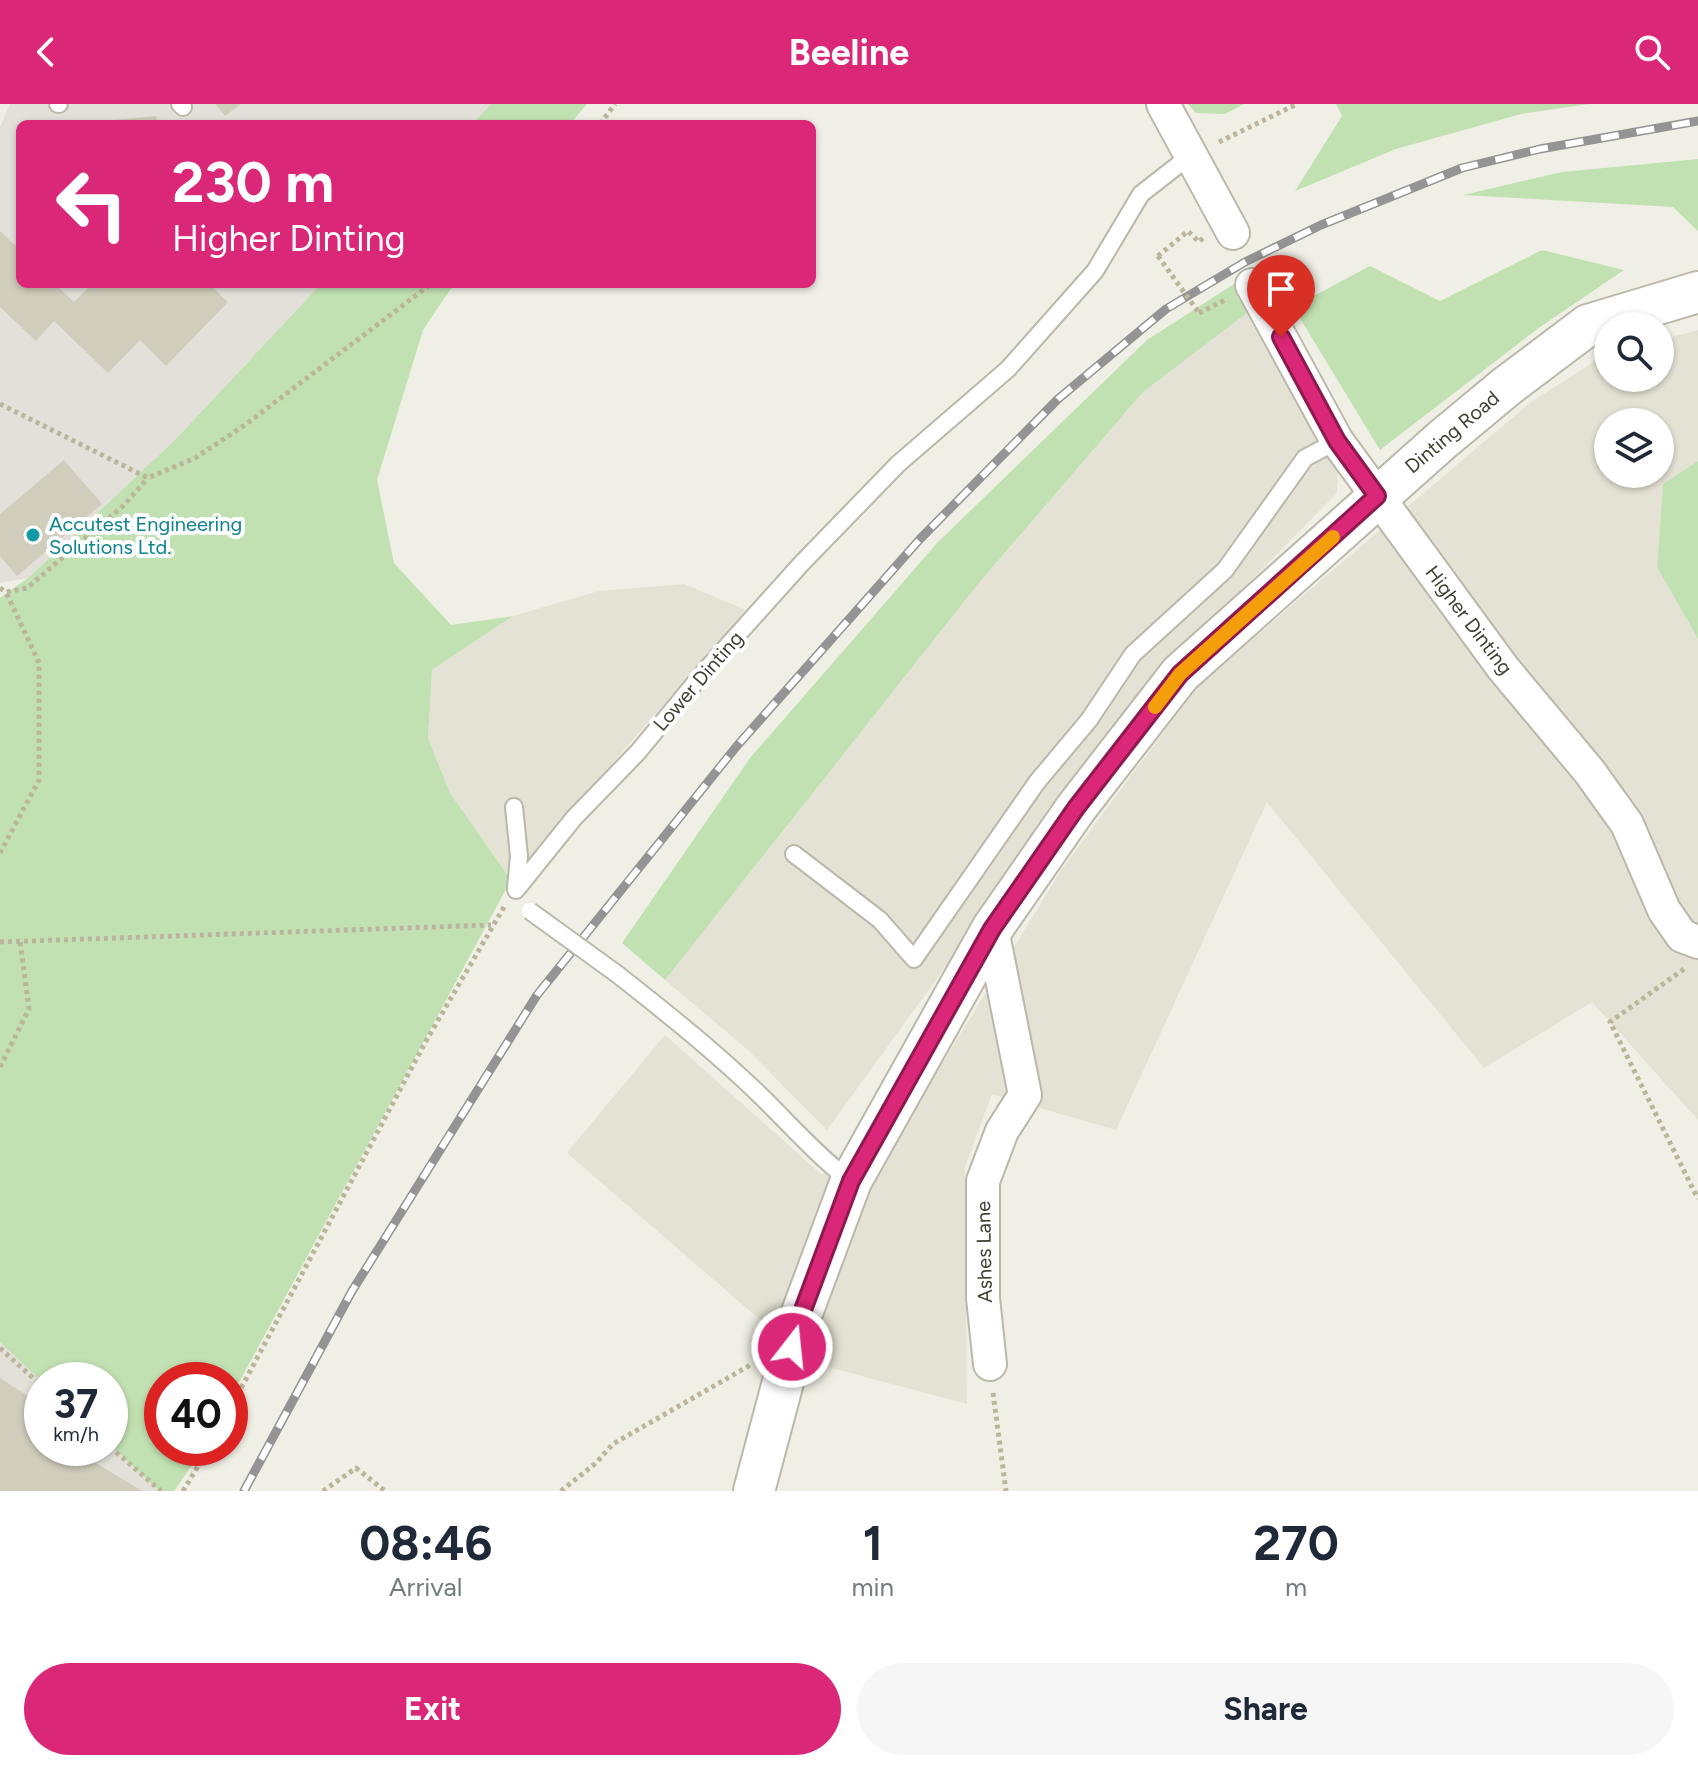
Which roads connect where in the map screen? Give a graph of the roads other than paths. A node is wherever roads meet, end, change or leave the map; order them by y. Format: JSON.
{"nodes":[{"id":1,"x":1163,"y":104,"type":"edge"},
{"id":2,"x":1191,"y":155,"type":"junction"},
{"id":3,"x":1233,"y":233,"type":"dead end"},
{"id":4,"x":1242,"y":290,"type":"road end"},
{"id":5,"x":1698,"y":292,"type":"edge"},
{"id":6,"x":1337,"y":441,"type":"junction"},
{"id":7,"x":1377,"y":496,"type":"junction"},
{"id":8,"x":514,"y":807,"type":"dead end"},
{"id":9,"x":794,"y":854,"type":"dead end"},
{"id":10,"x":516,"y":890,"type":"junction"},
{"id":11,"x":992,"y":929,"type":"junction"},
{"id":12,"x":1692,"y":955,"type":"edge"},
{"id":13,"x":851,"y":1181,"type":"junction"},
{"id":14,"x":990,"y":1364,"type":"road end"},
{"id":15,"x":754,"y":1491,"type":"edge"}],
"edges":[{"from":1,"to":2,"type":"street"},
{"from":2,"to":3,"type":"street"},
{"from":2,"to":10,"type":"lane","name":"Lower Dinting"},
{"from":4,"to":6,"type":"street","name":"Higher Dinting"},
{"from":5,"to":7,"type":"street","name":"Dinting Road"},
{"from":6,"to":7,"type":"street","name":"Higher Dinting"},
{"from":6,"to":9,"type":"lane"},
{"from":7,"to":11,"type":"street","name":"Dinting Road"},
{"from":7,"to":12,"type":"street","name":"Higher Dinting"},
{"from":8,"to":10,"type":"lane"},
{"from":10,"to":13,"type":"lane","bridge":true},
{"from":11,"to":13,"type":"street","name":"Dinting Road"},
{"from":11,"to":14,"type":"street","name":"Ashes Lane"},
{"from":13,"to":15,"type":"street","name":"Dinting Road"}]}
